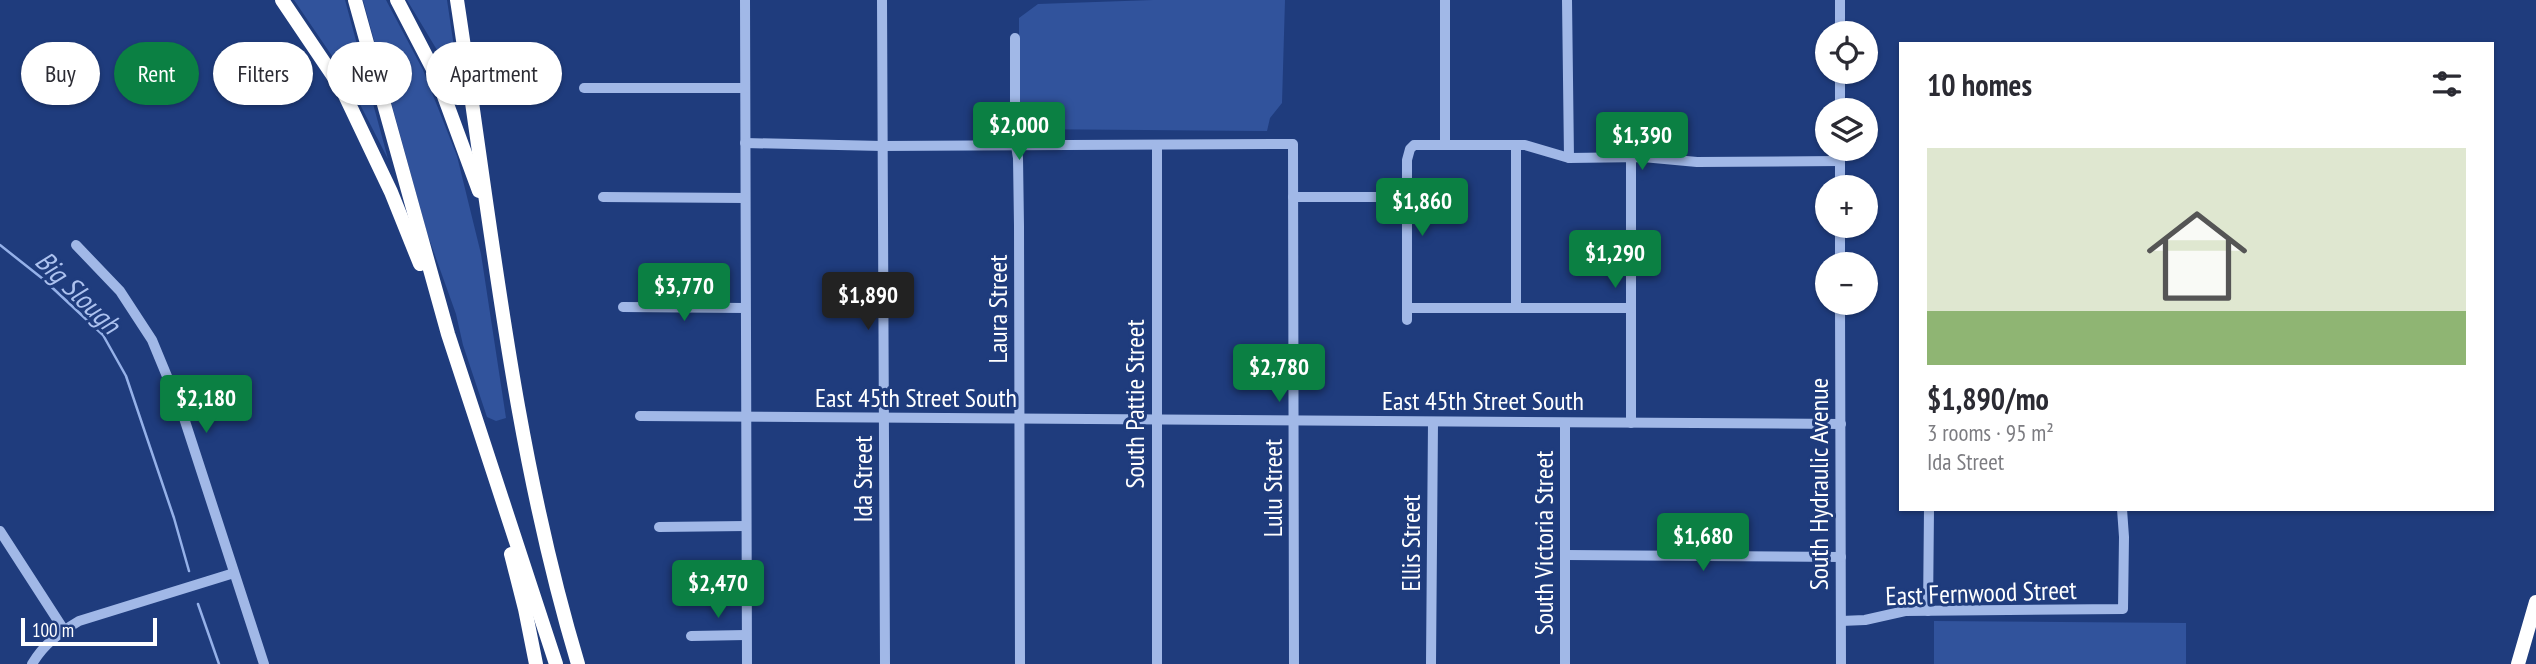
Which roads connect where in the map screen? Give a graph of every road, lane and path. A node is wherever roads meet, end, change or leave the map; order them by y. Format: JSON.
{"nodes":[{"id":1,"x":282,"y":0,"type":"edge"},
{"id":2,"x":355,"y":0,"type":"edge"},
{"id":3,"x":397,"y":0,"type":"edge"},
{"id":4,"x":457,"y":0,"type":"edge"},
{"id":5,"x":744,"y":0,"type":"edge"},
{"id":6,"x":882,"y":0,"type":"edge"},
{"id":7,"x":1445,"y":0,"type":"edge"},
{"id":8,"x":1567,"y":0,"type":"edge"},
{"id":9,"x":1840,"y":0,"type":"edge"},
{"id":10,"x":1840,"y":21,"type":"edge"},
{"id":11,"x":1015,"y":38,"type":"dead end"},
{"id":12,"x":584,"y":88,"type":"dead end"},
{"id":13,"x":745,"y":89,"type":"junction"},
{"id":14,"x":745,"y":143,"type":"junction"},
{"id":15,"x":1446,"y":144,"type":"junction"},
{"id":16,"x":1157,"y":145,"type":"junction"},
{"id":17,"x":1516,"y":145,"type":"junction"},
{"id":18,"x":882,"y":146,"type":"junction"},
{"id":19,"x":1016,"y":146,"type":"junction"},
{"id":20,"x":1631,"y":157,"type":"junction"},
{"id":21,"x":1569,"y":158,"type":"junction"},
{"id":22,"x":1840,"y":161,"type":"joint"},
{"id":23,"x":1840,"y":175,"type":"edge"},
{"id":24,"x":603,"y":197,"type":"dead end"},
{"id":25,"x":1293,"y":197,"type":"junction"},
{"id":26,"x":1406,"y":197,"type":"junction"},
{"id":27,"x":745,"y":198,"type":"junction"},
{"id":28,"x":488,"y":222,"type":"junction"},
{"id":29,"x":76,"y":245,"type":"dead end"},
{"id":30,"x":623,"y":307,"type":"dead end"},
{"id":31,"x":745,"y":308,"type":"junction"},
{"id":32,"x":1407,"y":308,"type":"junction"},
{"id":33,"x":1517,"y":308,"type":"junction"},
{"id":34,"x":1631,"y":308,"type":"junction"},
{"id":35,"x":1840,"y":315,"type":"edge"},
{"id":36,"x":1407,"y":320,"type":"dead end"},
{"id":37,"x":448,"y":334,"type":"junction"},
{"id":38,"x":640,"y":416,"type":"dead end"},
{"id":39,"x":474,"y":417,"type":"junction"},
{"id":40,"x":746,"y":418,"type":"junction"},
{"id":41,"x":884,"y":419,"type":"junction"},
{"id":42,"x":1020,"y":420,"type":"junction"},
{"id":43,"x":1156,"y":421,"type":"junction"},
{"id":44,"x":1294,"y":422,"type":"junction"},
{"id":45,"x":1433,"y":422,"type":"junction"},
{"id":46,"x":1565,"y":423,"type":"junction"},
{"id":47,"x":1631,"y":423,"type":"junction"},
{"id":48,"x":1841,"y":424,"type":"junction"},
{"id":49,"x":1929,"y":511,"type":"edge"},
{"id":50,"x":2122,"y":511,"type":"edge"},
{"id":51,"x":746,"y":526,"type":"junction"},
{"id":52,"x":659,"y":527,"type":"dead end"},
{"id":53,"x":0,"y":531,"type":"edge"},
{"id":54,"x":1565,"y":555,"type":"junction"},
{"id":55,"x":1841,"y":557,"type":"junction"},
{"id":56,"x":234,"y":573,"type":"junction"},
{"id":57,"x":2536,"y":602,"type":"edge"},
{"id":58,"x":1927,"y":611,"type":"junction"},
{"id":59,"x":1841,"y":621,"type":"junction"},
{"id":60,"x":64,"y":629,"type":"junction"},
{"id":61,"x":746,"y":635,"type":"junction"},
{"id":62,"x":691,"y":636,"type":"dead end"},
{"id":63,"x":32,"y":664,"type":"edge"},
{"id":64,"x":264,"y":664,"type":"edge"},
{"id":65,"x":536,"y":664,"type":"edge"},
{"id":66,"x":556,"y":664,"type":"edge"},
{"id":67,"x":580,"y":664,"type":"edge"},
{"id":68,"x":747,"y":664,"type":"edge"},
{"id":69,"x":884,"y":664,"type":"edge"},
{"id":70,"x":1020,"y":664,"type":"edge"},
{"id":71,"x":1157,"y":664,"type":"edge"},
{"id":72,"x":1294,"y":664,"type":"edge"},
{"id":73,"x":1431,"y":664,"type":"edge"},
{"id":74,"x":1565,"y":664,"type":"edge"},
{"id":75,"x":1841,"y":664,"type":"edge"},
{"id":76,"x":2518,"y":664,"type":"edge"}],
"edges":[{"from":1,"to":37,"type":"highway"},
{"from":2,"to":37,"type":"highway"},
{"from":3,"to":28,"type":"highway"},
{"from":4,"to":28,"type":"highway"},
{"from":5,"to":13,"type":"street"},
{"from":6,"to":18,"type":"street","name":"Ida Street"},
{"from":7,"to":15,"type":"street"},
{"from":8,"to":21,"type":"street"},
{"from":9,"to":10,"type":"street"},
{"from":11,"to":19,"type":"street","name":"Laura Street"},
{"from":12,"to":13,"type":"street"},
{"from":13,"to":14,"type":"street"},
{"from":14,"to":18,"type":"street"},
{"from":14,"to":27,"type":"street"},
{"from":15,"to":17,"type":"street"},
{"from":15,"to":26,"type":"street"},
{"from":16,"to":19,"type":"street"},
{"from":16,"to":25,"type":"street","name":"Lulu Street"},
{"from":16,"to":43,"type":"street","name":"South Pattie Street"},
{"from":17,"to":21,"type":"street"},
{"from":17,"to":33,"type":"street"},
{"from":18,"to":19,"type":"street"},
{"from":18,"to":41,"type":"street","name":"Ida Street"},
{"from":19,"to":42,"type":"street","name":"Laura Street"},
{"from":20,"to":21,"type":"street"},
{"from":20,"to":22,"type":"street"},
{"from":20,"to":34,"type":"street"},
{"from":22,"to":23,"type":"street"},
{"from":24,"to":27,"type":"street"},
{"from":25,"to":26,"type":"street"},
{"from":25,"to":44,"type":"street","name":"Lulu Street"},
{"from":26,"to":32,"type":"street"},
{"from":27,"to":31,"type":"street"},
{"from":28,"to":67,"type":"highway"},
{"from":29,"to":56,"type":"street"},
{"from":30,"to":31,"type":"street"},
{"from":31,"to":40,"type":"street"},
{"from":32,"to":33,"type":"street"},
{"from":32,"to":36,"type":"street"},
{"from":33,"to":34,"type":"street"},
{"from":34,"to":47,"type":"street"},
{"from":35,"to":48,"type":"street","name":"South Hydraulic Avenue"},
{"from":37,"to":39,"type":"highway"},
{"from":38,"to":40,"type":"street","name":"East 45th Street South"},
{"from":39,"to":65,"type":"highway"},
{"from":39,"to":66,"type":"highway"},
{"from":40,"to":41,"type":"street","name":"East 45th Street South"},
{"from":40,"to":51,"type":"street"},
{"from":41,"to":42,"type":"street","name":"East 45th Street South"},
{"from":41,"to":69,"type":"street","name":"Ida Street"},
{"from":42,"to":43,"type":"street","name":"East 45th Street South"},
{"from":42,"to":70,"type":"street","name":"Laura Street"},
{"from":43,"to":44,"type":"street","name":"East 45th Street South"},
{"from":43,"to":71,"type":"street","name":"South Pattie Street"},
{"from":44,"to":45,"type":"street","name":"East 45th Street South"},
{"from":44,"to":72,"type":"street","name":"Lulu Street"},
{"from":45,"to":46,"type":"street","name":"East 45th Street South"},
{"from":45,"to":73,"type":"street","name":"Ellis Street"},
{"from":46,"to":47,"type":"street","name":"East 45th Street South"},
{"from":46,"to":54,"type":"street","name":"South Victoria Street"},
{"from":47,"to":48,"type":"street","name":"East 45th Street South"},
{"from":48,"to":55,"type":"street","name":"South Hydraulic Avenue"},
{"from":49,"to":58,"type":"street"},
{"from":50,"to":58,"type":"street","name":"East Fernwood Street"},
{"from":51,"to":52,"type":"street"},
{"from":51,"to":61,"type":"street"},
{"from":53,"to":60,"type":"street"},
{"from":54,"to":55,"type":"street"},
{"from":54,"to":74,"type":"street","name":"South Victoria Street"},
{"from":55,"to":59,"type":"street","name":"South Hydraulic Avenue"},
{"from":56,"to":60,"type":"street"},
{"from":56,"to":64,"type":"street"},
{"from":57,"to":76,"type":"highway"},
{"from":58,"to":59,"type":"street","name":"East Fernwood Street"},
{"from":59,"to":75,"type":"street","name":"South Hydraulic Avenue"},
{"from":60,"to":63,"type":"street"},
{"from":61,"to":62,"type":"street"},
{"from":61,"to":68,"type":"street"}]}
